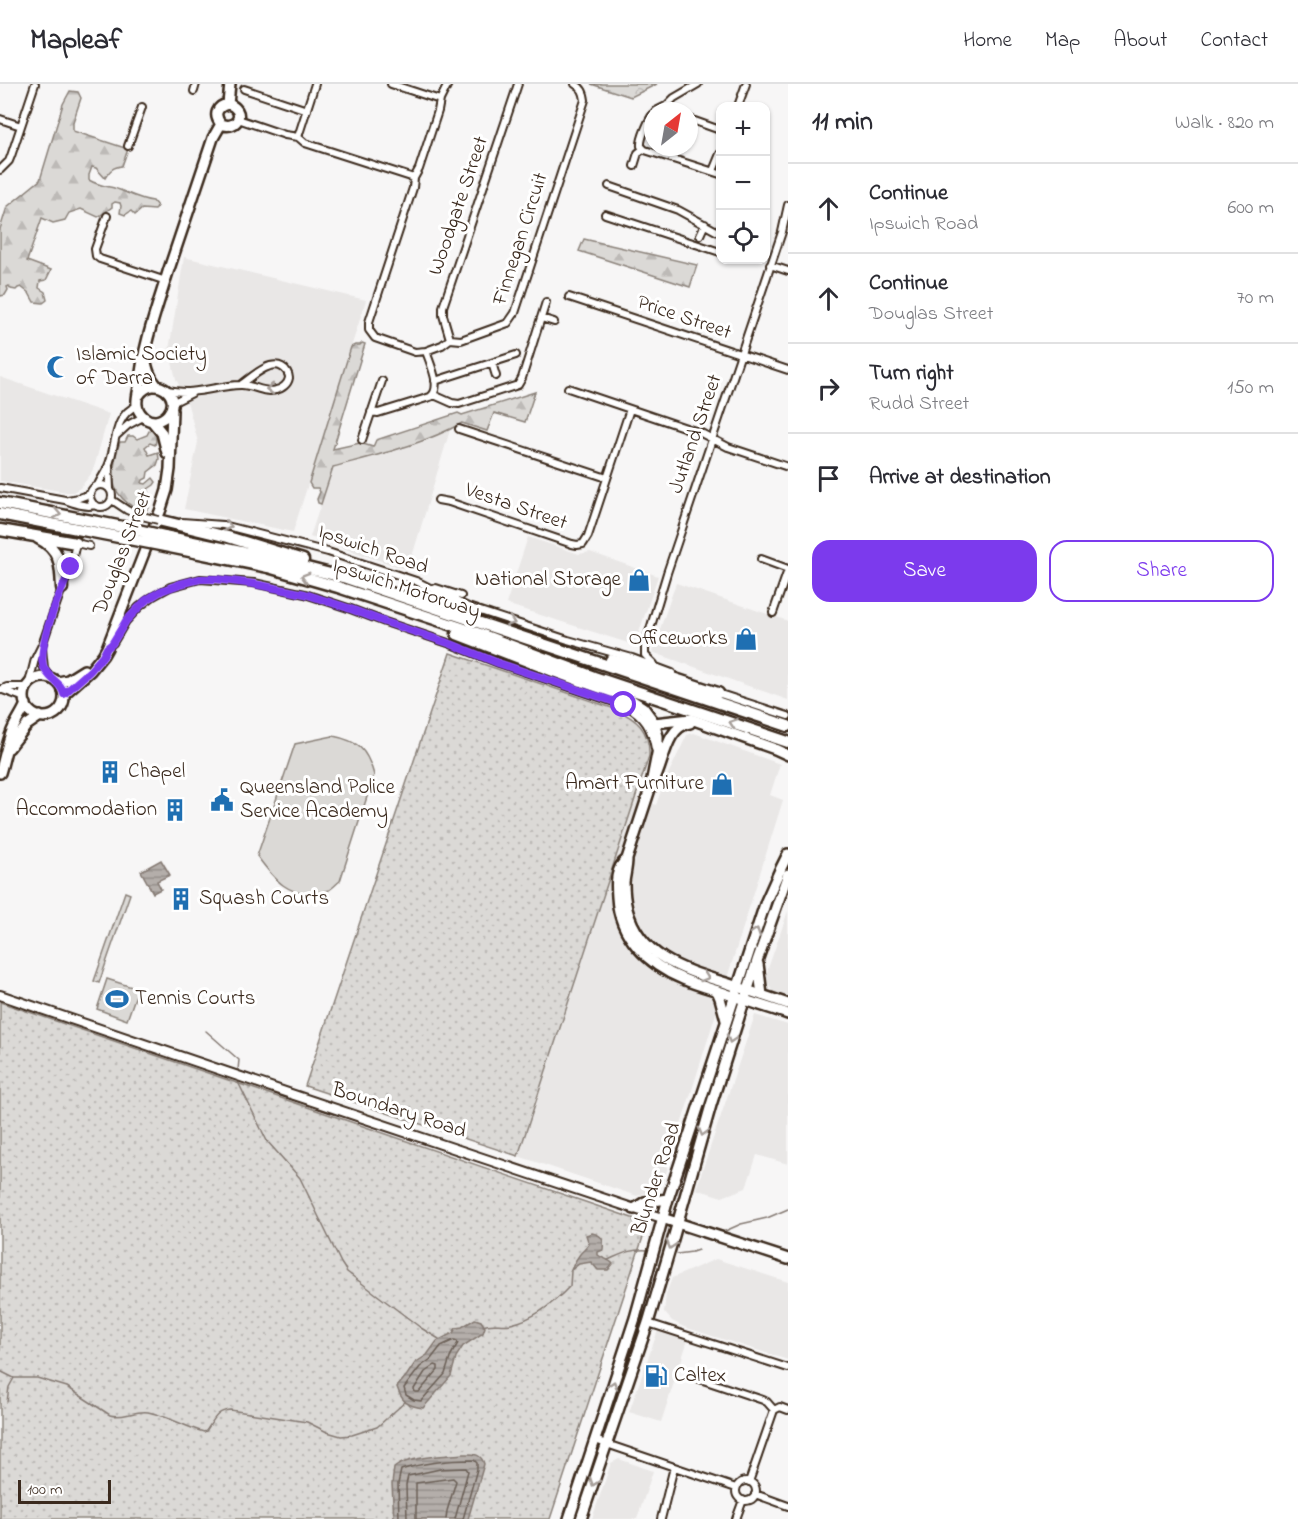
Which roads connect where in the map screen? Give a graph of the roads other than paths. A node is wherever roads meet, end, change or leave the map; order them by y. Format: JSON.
{"nodes":[{"id":1,"x":35,"y":84,"type":"edge"},
{"id":2,"x":230,"y":84,"type":"edge"},
{"id":3,"x":315,"y":84,"type":"edge"},
{"id":4,"x":391,"y":84,"type":"edge"},
{"id":5,"x":448,"y":84,"type":"edge"},
{"id":6,"x":518,"y":84,"type":"edge"},
{"id":7,"x":575,"y":84,"type":"edge"},
{"id":8,"x":699,"y":84,"type":"edge"},
{"id":9,"x":746,"y":84,"type":"edge"},
{"id":10,"x":244,"y":89,"type":"dead end"},
{"id":11,"x":440,"y":100,"type":"junction"},
{"id":12,"x":672,"y":102,"type":"edge"},
{"id":13,"x":739,"y":102,"type":"edge"},
{"id":14,"x":228,"y":104,"type":"junction"},
{"id":15,"x":142,"y":107,"type":"dead end"},
{"id":16,"x":307,"y":110,"type":"junction"},
{"id":17,"x":0,"y":119,"type":"edge"},
{"id":18,"x":238,"y":119,"type":"junction"},
{"id":19,"x":698,"y":122,"type":"edge"},
{"id":20,"x":221,"y":124,"type":"junction"},
{"id":21,"x":21,"y":126,"type":"junction"},
{"id":22,"x":716,"y":129,"type":"edge"},
{"id":23,"x":644,"y":134,"type":"edge"},
{"id":24,"x":298,"y":136,"type":"junction"},
{"id":25,"x":128,"y":146,"type":"dead end"},
{"id":26,"x":643,"y":149,"type":"junction"},
{"id":27,"x":634,"y":166,"type":"dead end"},
{"id":28,"x":0,"y":170,"type":"edge"},
{"id":29,"x":716,"y":173,"type":"edge"},
{"id":30,"x":414,"y":178,"type":"junction"},
{"id":31,"x":609,"y":186,"type":"dead end"},
{"id":32,"x":788,"y":205,"type":"edge"},
{"id":33,"x":605,"y":214,"type":"dead end"},
{"id":34,"x":107,"y":216,"type":"dead end"},
{"id":35,"x":705,"y":224,"type":"junction"},
{"id":36,"x":716,"y":231,"type":"edge"},
{"id":37,"x":700,"y":235,"type":"dead end"},
{"id":38,"x":716,"y":251,"type":"edge"},
{"id":39,"x":770,"y":260,"type":"edge"},
{"id":40,"x":770,"y":262,"type":"edge"},
{"id":41,"x":768,"y":264,"type":"edge"},
{"id":42,"x":788,"y":271,"type":"edge"},
{"id":43,"x":166,"y":280,"type":"junction"},
{"id":44,"x":569,"y":297,"type":"dead end"},
{"id":45,"x":546,"y":302,"type":"dead end"},
{"id":46,"x":541,"y":318,"type":"junction"},
{"id":47,"x":554,"y":322,"type":"dead end"},
{"id":48,"x":450,"y":339,"type":"junction"},
{"id":49,"x":145,"y":351,"type":"junction"},
{"id":50,"x":426,"y":351,"type":"junction"},
{"id":51,"x":516,"y":355,"type":"dead end"},
{"id":52,"x":741,"y":355,"type":"junction"},
{"id":53,"x":492,"y":363,"type":"junction"},
{"id":54,"x":788,"y":370,"type":"edge"},
{"id":55,"x":496,"y":376,"type":"dead end"},
{"id":56,"x":382,"y":381,"type":"dead end"},
{"id":57,"x":435,"y":381,"type":"junction"},
{"id":58,"x":242,"y":384,"type":"junction"},
{"id":59,"x":162,"y":388,"type":"junction"},
{"id":60,"x":567,"y":388,"type":"dead end"},
{"id":61,"x":193,"y":393,"type":"junction"},
{"id":62,"x":139,"y":395,"type":"junction"},
{"id":63,"x":434,"y":395,"type":"junction"},
{"id":64,"x":172,"y":405,"type":"junction"},
{"id":65,"x":137,"y":406,"type":"junction"},
{"id":66,"x":630,"y":410,"type":"junction"},
{"id":67,"x":371,"y":412,"type":"junction"},
{"id":68,"x":148,"y":419,"type":"junction"},
{"id":69,"x":459,"y":429,"type":"dead end"},
{"id":70,"x":116,"y":437,"type":"junction"},
{"id":71,"x":712,"y":439,"type":"junction"},
{"id":72,"x":362,"y":440,"type":"dead end"},
{"id":73,"x":109,"y":465,"type":"junction"},
{"id":74,"x":788,"y":467,"type":"edge"},
{"id":75,"x":607,"y":478,"type":"junction"},
{"id":76,"x":98,"y":486,"type":"junction"},
{"id":77,"x":0,"y":488,"type":"edge"},
{"id":78,"x":110,"y":489,"type":"junction"},
{"id":79,"x":90,"y":494,"type":"junction"},
{"id":80,"x":64,"y":500,"type":"junction"},
{"id":81,"x":112,"y":500,"type":"junction"},
{"id":82,"x":438,"y":500,"type":"dead end"},
{"id":83,"x":0,"y":503,"type":"edge"},
{"id":84,"x":95,"y":505,"type":"junction"},
{"id":85,"x":0,"y":514,"type":"edge"},
{"id":86,"x":166,"y":521,"type":"junction"},
{"id":87,"x":0,"y":530,"type":"edge"},
{"id":88,"x":131,"y":534,"type":"junction"},
{"id":89,"x":32,"y":536,"type":"junction"},
{"id":90,"x":162,"y":540,"type":"junction"},
{"id":91,"x":76,"y":543,"type":"junction"},
{"id":92,"x":89,"y":546,"type":"dead end"},
{"id":93,"x":761,"y":559,"type":"dead end"},
{"id":94,"x":788,"y":569,"type":"edge"},
{"id":95,"x":321,"y":571,"type":"junction"},
{"id":96,"x":410,"y":579,"type":"junction"},
{"id":97,"x":62,"y":588,"type":"junction"},
{"id":98,"x":461,"y":596,"type":"dead end"},
{"id":99,"x":400,"y":608,"type":"junction"},
{"id":100,"x":773,"y":613,"type":"dead end"},
{"id":101,"x":42,"y":645,"type":"junction"},
{"id":102,"x":107,"y":648,"type":"junction"},
{"id":103,"x":591,"y":660,"type":"junction"},
{"id":104,"x":660,"y":667,"type":"junction"},
{"id":105,"x":54,"y":680,"type":"junction"},
{"id":106,"x":28,"y":685,"type":"junction"},
{"id":107,"x":2,"y":689,"type":"edge"},
{"id":108,"x":718,"y":693,"type":"junction"},
{"id":109,"x":64,"y":694,"type":"junction"},
{"id":110,"x":25,"y":701,"type":"junction"},
{"id":111,"x":40,"y":716,"type":"junction"},
{"id":112,"x":788,"y":716,"type":"edge"},
{"id":113,"x":650,"y":722,"type":"junction"},
{"id":114,"x":705,"y":724,"type":"junction"},
{"id":115,"x":788,"y":726,"type":"edge"},
{"id":116,"x":788,"y":742,"type":"edge"},
{"id":117,"x":7,"y":750,"type":"junction"},
{"id":118,"x":788,"y":755,"type":"edge"},
{"id":119,"x":0,"y":773,"type":"edge"},
{"id":120,"x":650,"y":789,"type":"junction"},
{"id":121,"x":788,"y":854,"type":"edge"},
{"id":122,"x":627,"y":859,"type":"junction"},
{"id":123,"x":788,"y":874,"type":"edge"},
{"id":124,"x":757,"y":961,"type":"junction"},
{"id":125,"x":717,"y":991,"type":"junction"},
{"id":126,"x":736,"y":992,"type":"junction"},
{"id":127,"x":0,"y":995,"type":"edge"},
{"id":128,"x":746,"y":995,"type":"junction"},
{"id":129,"x":762,"y":995,"type":"junction"},
{"id":130,"x":788,"y":1004,"type":"edge"},
{"id":131,"x":788,"y":1014,"type":"edge"},
{"id":132,"x":727,"y":1022,"type":"junction"},
{"id":133,"x":668,"y":1199,"type":"junction"},
{"id":134,"x":634,"y":1209,"type":"junction"},
{"id":135,"x":662,"y":1218,"type":"junction"},
{"id":136,"x":678,"y":1223,"type":"junction"},
{"id":137,"x":788,"y":1259,"type":"edge"},
{"id":138,"x":648,"y":1323,"type":"junction"},
{"id":139,"x":788,"y":1368,"type":"edge"},
{"id":140,"x":698,"y":1378,"type":"dead end"},
{"id":141,"x":774,"y":1410,"type":"junction"},
{"id":142,"x":788,"y":1410,"type":"edge"},
{"id":143,"x":595,"y":1440,"type":"junction"},
{"id":144,"x":607,"y":1444,"type":"junction"},
{"id":145,"x":674,"y":1467,"type":"junction"},
{"id":146,"x":749,"y":1482,"type":"junction"},
{"id":147,"x":736,"y":1488,"type":"junction"},
{"id":148,"x":755,"y":1494,"type":"junction"},
{"id":149,"x":743,"y":1500,"type":"junction"},
{"id":150,"x":788,"y":1506,"type":"edge"},
{"id":151,"x":569,"y":1519,"type":"edge"},
{"id":152,"x":581,"y":1519,"type":"edge"},
{"id":153,"x":661,"y":1519,"type":"edge"},
{"id":154,"x":736,"y":1519,"type":"edge"}],
"edges":[{"from":1,"to":21,"type":"street"},
{"from":2,"to":14,"type":"main road"},
{"from":3,"to":16,"type":"street"},
{"from":4,"to":11,"type":"street"},
{"from":5,"to":11,"type":"street"},
{"from":6,"to":48,"type":"street","name":"Woodgate Street"},
{"from":7,"to":48,"type":"street","name":"Finnegan Circuit"},
{"from":8,"to":12,"type":"street"},
{"from":9,"to":13,"type":"street"},
{"from":10,"to":16,"type":"street"},
{"from":11,"to":30,"type":"street"},
{"from":14,"to":18,"type":"main road"},
{"from":14,"to":20,"type":"main road"},
{"from":15,"to":25,"type":"street"},
{"from":16,"to":24,"type":"street"},
{"from":17,"to":21,"type":"street"},
{"from":18,"to":20,"type":"main road"},
{"from":18,"to":24,"type":"street"},
{"from":19,"to":22,"type":"street"},
{"from":20,"to":43,"type":"main road"},
{"from":21,"to":28,"type":"street"},
{"from":23,"to":26,"type":"street"},
{"from":24,"to":30,"type":"street"},
{"from":26,"to":27,"type":"street"},
{"from":26,"to":29,"type":"street"},
{"from":30,"to":50,"type":"street"},
{"from":31,"to":35,"type":"street"},
{"from":32,"to":39,"type":"street","name":"Jutland Street"},
{"from":33,"to":38,"type":"street"},
{"from":34,"to":43,"type":"street"},
{"from":35,"to":36,"type":"street"},
{"from":35,"to":37,"type":"street"},
{"from":40,"to":42,"type":"street"},
{"from":41,"to":52,"type":"street","name":"Jutland Street"},
{"from":43,"to":49,"type":"main road"},
{"from":44,"to":52,"type":"street","name":"Price Street"},
{"from":45,"to":46,"type":"street"},
{"from":46,"to":47,"type":"street"},
{"from":46,"to":63,"type":"street"},
{"from":48,"to":50,"type":"street","name":"Finnegan Circuit"},
{"from":49,"to":59,"type":"main road"},
{"from":49,"to":62,"type":"main road"},
{"from":50,"to":57,"type":"street"},
{"from":51,"to":53,"type":"street"},
{"from":52,"to":54,"type":"street","name":"Price Street"},
{"from":52,"to":71,"type":"street","name":"Jutland Street"},
{"from":53,"to":55,"type":"street"},
{"from":53,"to":57,"type":"street"},
{"from":56,"to":67,"type":"street"},
{"from":57,"to":63,"type":"street"},
{"from":58,"to":58,"type":"street","one_way":true},
{"from":58,"to":61,"type":"street"},
{"from":59,"to":61,"type":"street"},
{"from":59,"to":62,"type":"main road"},
{"from":59,"to":64,"type":"main road"},
{"from":60,"to":66,"type":"street"},
{"from":61,"to":64,"type":"street"},
{"from":62,"to":65,"type":"main road"},
{"from":63,"to":67,"type":"street"},
{"from":64,"to":68,"type":"main road"},
{"from":64,"to":102,"type":"main road","name":"Douglas Street"},
{"from":65,"to":68,"type":"main road"},
{"from":65,"to":70,"type":"street","name":"Douglas Street"},
{"from":66,"to":71,"type":"street"},
{"from":66,"to":75,"type":"street","name":"Vesta Street"},
{"from":67,"to":72,"type":"street"},
{"from":68,"to":70,"type":"street"},
{"from":68,"to":105,"type":"main road","name":"Douglas Street"},
{"from":69,"to":75,"type":"street"},
{"from":70,"to":73,"type":"street","name":"Douglas Street"},
{"from":71,"to":74,"type":"street"},
{"from":71,"to":104,"type":"street","name":"Jutland Street"},
{"from":73,"to":76,"type":"street","name":"Douglas Street"},
{"from":73,"to":78,"type":"street","name":"Douglas Street"},
{"from":75,"to":82,"type":"street","name":"Vesta Street"},
{"from":76,"to":78,"type":"street"},
{"from":76,"to":79,"type":"street"},
{"from":77,"to":80,"type":"street"},
{"from":78,"to":81,"type":"street"},
{"from":79,"to":80,"type":"street"},
{"from":79,"to":84,"type":"street"},
{"from":80,"to":84,"type":"street"},
{"from":81,"to":84,"type":"street"},
{"from":81,"to":86,"type":"street","name":"Ipswich Road","bridge":true},
{"from":83,"to":88,"type":"highway","name":"Ipswich Motorway","one_way":true},
{"from":85,"to":88,"type":"highway","name":"Ipswich Motorway"},
{"from":86,"to":95,"type":"highway"},
{"from":86,"to":96,"type":"street","name":"Ipswich Road","one_way":true},
{"from":87,"to":89,"type":"highway"},
{"from":88,"to":90,"type":"highway","name":"Ipswich Motorway","bridge":true},
{"from":89,"to":91,"type":"highway"},
{"from":89,"to":97,"type":"highway"},
{"from":90,"to":95,"type":"highway","name":"Ipswich Motorway"},
{"from":99,"to":90,"type":"highway","name":"Ipswich Motorway","one_way":true},
{"from":91,"to":92,"type":"street"},
{"from":91,"to":97,"type":"street"},
{"from":93,"to":94,"type":"street"},
{"from":94,"to":100,"type":"street"},
{"from":95,"to":103,"type":"highway","name":"Ipswich Motorway"},
{"from":96,"to":98,"type":"street"},
{"from":96,"to":104,"type":"street","name":"Ipswich Road","one_way":true},
{"from":97,"to":101,"type":"street"},
{"from":99,"to":113,"type":"highway"},
{"from":116,"to":99,"type":"highway","name":"Ipswich Motorway","one_way":true},
{"from":101,"to":105,"type":"street"},
{"from":101,"to":106,"type":"street"},
{"from":102,"to":109,"type":"main road","name":"Douglas Street"},
{"from":102,"to":113,"type":"street"},
{"from":103,"to":108,"type":"highway"},
{"from":103,"to":115,"type":"highway","name":"Ipswich Motorway"},
{"from":104,"to":108,"type":"street","name":"Ipswich Road"},
{"from":105,"to":106,"type":"main road"},
{"from":105,"to":109,"type":"main road"},
{"from":106,"to":107,"type":"street"},
{"from":106,"to":110,"type":"main road"},
{"from":107,"to":110,"type":"street"},
{"from":108,"to":112,"type":"street","name":"Ipswich Road"},
{"from":109,"to":111,"type":"main road"},
{"from":110,"to":111,"type":"main road"},
{"from":110,"to":117,"type":"main road"},
{"from":111,"to":117,"type":"main road"},
{"from":113,"to":114,"type":"main road"},
{"from":113,"to":120,"type":"main road"},
{"from":114,"to":118,"type":"main road"},
{"from":114,"to":120,"type":"main road"},
{"from":117,"to":119,"type":"main road"},
{"from":120,"to":122,"type":"main road"},
{"from":126,"to":121,"type":"main road","name":"Blunder Road","one_way":true},
{"from":122,"to":125,"type":"main road"},
{"from":122,"to":126,"type":"main road","one_way":true},
{"from":123,"to":124,"type":"main road","name":"Blunder Road"},
{"from":124,"to":128,"type":"main road","name":"Blunder Road"},
{"from":124,"to":129,"type":"main road"},
{"from":125,"to":126,"type":"main road"},
{"from":125,"to":132,"type":"main road"},
{"from":126,"to":128,"type":"main road"},
{"from":126,"to":132,"type":"main road","name":"Blunder Road"},
{"from":127,"to":134,"type":"street","name":"Boundary Road"},
{"from":128,"to":129,"type":"main road"},
{"from":128,"to":131,"type":"main road"},
{"from":128,"to":136,"type":"main road","name":"Blunder Road","one_way":true},
{"from":129,"to":130,"type":"main road"},
{"from":132,"to":133,"type":"main road","name":"Blunder Road"},
{"from":133,"to":134,"type":"main road"},
{"from":133,"to":135,"type":"main road","name":"Blunder Road"},
{"from":134,"to":135,"type":"street","name":"Boundary Road"},
{"from":135,"to":136,"type":"main road","name":"Boundary Road"},
{"from":143,"to":135,"type":"main road","name":"Blunder Road","one_way":true},
{"from":136,"to":137,"type":"main road","name":"Boundary Road"},
{"from":136,"to":138,"type":"main road","name":"Blunder Road","one_way":true},
{"from":138,"to":139,"type":"street"},
{"from":138,"to":144,"type":"main road","name":"Blunder Road"},
{"from":140,"to":141,"type":"street"},
{"from":141,"to":142,"type":"street"},
{"from":141,"to":146,"type":"street"},
{"from":143,"to":144,"type":"street"},
{"from":143,"to":151,"type":"main road","name":"Blunder Road"},
{"from":144,"to":145,"type":"street"},
{"from":144,"to":152,"type":"main road","name":"Blunder Road","one_way":true},
{"from":145,"to":147,"type":"street"},
{"from":145,"to":153,"type":"street"},
{"from":146,"to":147,"type":"street"},
{"from":146,"to":148,"type":"street"},
{"from":147,"to":149,"type":"street"},
{"from":148,"to":149,"type":"street"},
{"from":148,"to":150,"type":"street"},
{"from":149,"to":154,"type":"street"}]}
